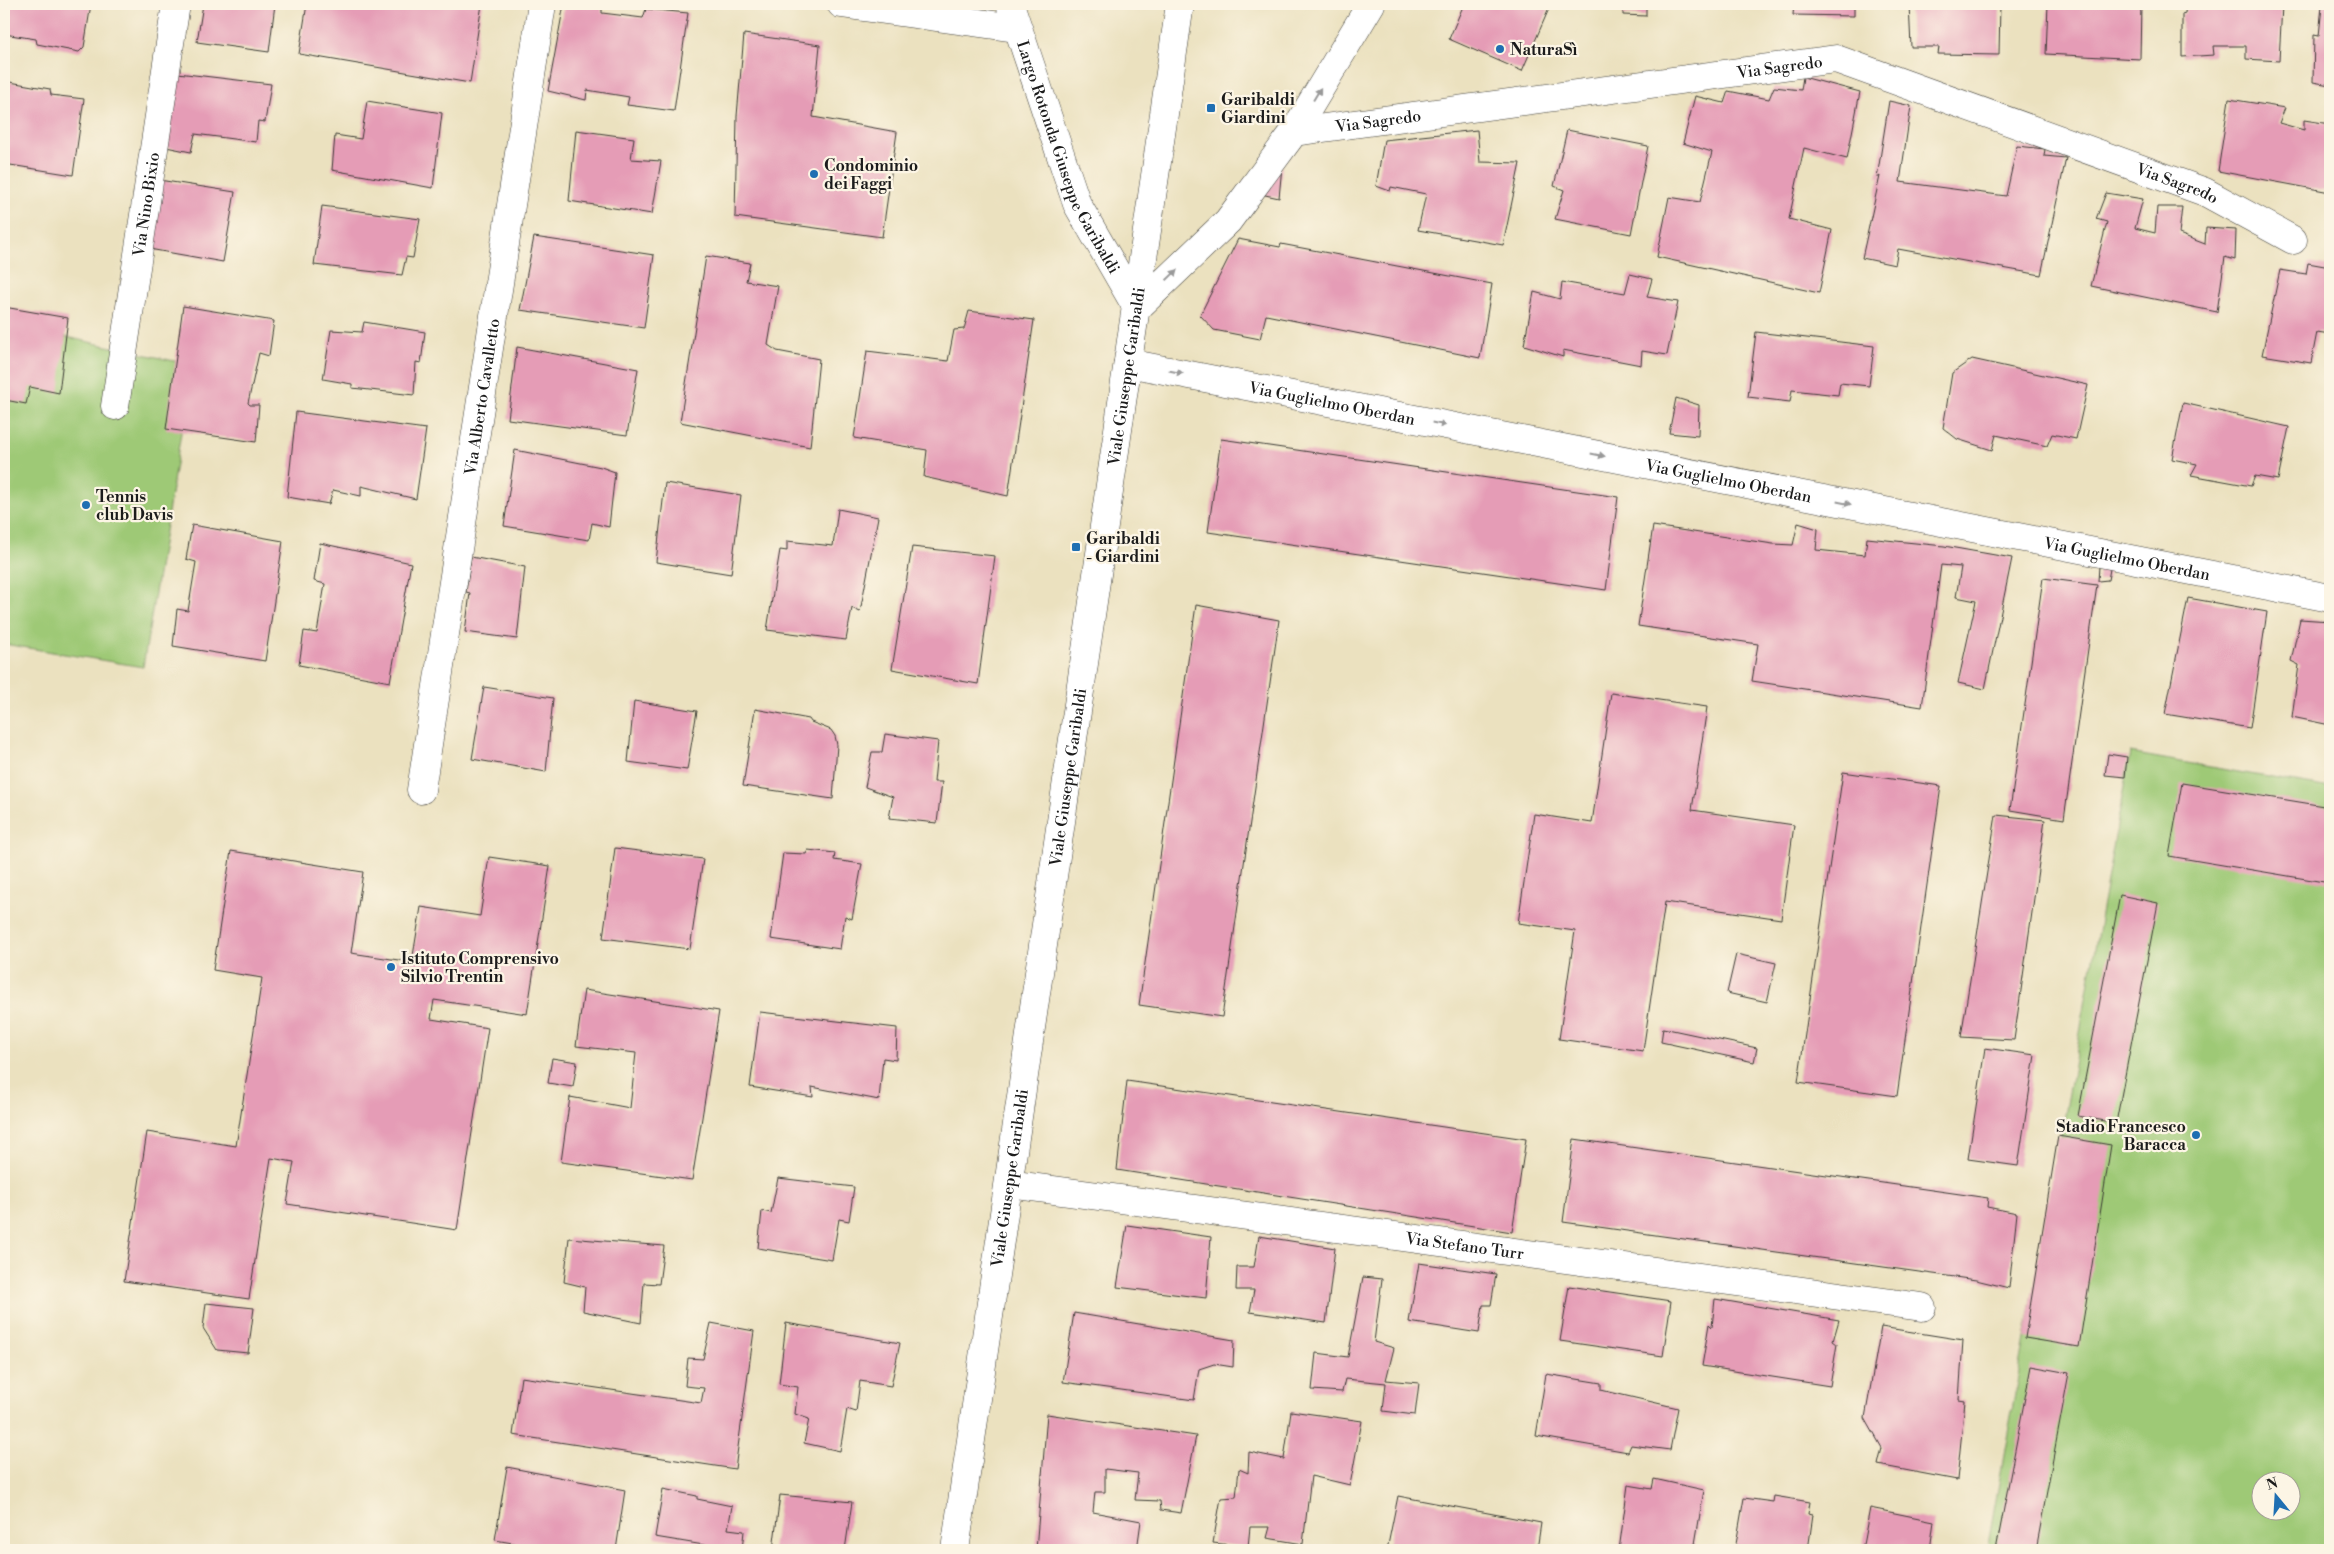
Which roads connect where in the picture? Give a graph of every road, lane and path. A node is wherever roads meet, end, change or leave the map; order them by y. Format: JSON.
{"nodes":[{"id":1,"x":176,"y":4,"type":"edge"},
{"id":2,"x":542,"y":4,"type":"edge"},
{"id":3,"x":841,"y":4,"type":"edge"},
{"id":4,"x":1180,"y":4,"type":"edge"},
{"id":5,"x":1371,"y":4,"type":"edge"},
{"id":6,"x":1013,"y":16,"type":"edge"},
{"id":7,"x":1294,"y":132,"type":"junction"},
{"id":8,"x":2294,"y":240,"type":"dead end"},
{"id":9,"x":1137,"y":308,"type":"junction"},
{"id":10,"x":1128,"y":363,"type":"junction"},
{"id":11,"x":115,"y":406,"type":"dead end"},
{"id":12,"x":2330,"y":598,"type":"edge"},
{"id":13,"x":421,"y":790,"type":"dead end"},
{"id":14,"x":1009,"y":1184,"type":"junction"},
{"id":15,"x":1922,"y":1307,"type":"dead end"},
{"id":16,"x":955,"y":1550,"type":"edge"}],
"edges":[{"from":1,"to":11,"type":"street","name":"Via Nino Bixio"},
{"from":2,"to":13,"type":"street","name":"Via Alberto Cavalletto"},
{"from":3,"to":6,"type":"street"},
{"from":4,"to":9,"type":"street","name":"Viale Giuseppe Garibaldi"},
{"from":7,"to":5,"type":"street","one_way":true},
{"from":6,"to":9,"type":"street","name":"Largo Rotonda Giuseppe Garibaldi"},
{"from":7,"to":8,"type":"street","name":"Via Sagredo"},
{"from":9,"to":7,"type":"street","one_way":true},
{"from":9,"to":10,"type":"street","name":"Viale Giuseppe Garibaldi"},
{"from":10,"to":12,"type":"street","name":"Via Guglielmo Oberdan","one_way":true},
{"from":10,"to":14,"type":"street","name":"Viale Giuseppe Garibaldi"},
{"from":14,"to":15,"type":"street","name":"Via Stefano Turr"},
{"from":14,"to":16,"type":"street","name":"Viale Giuseppe Garibaldi"}]}
